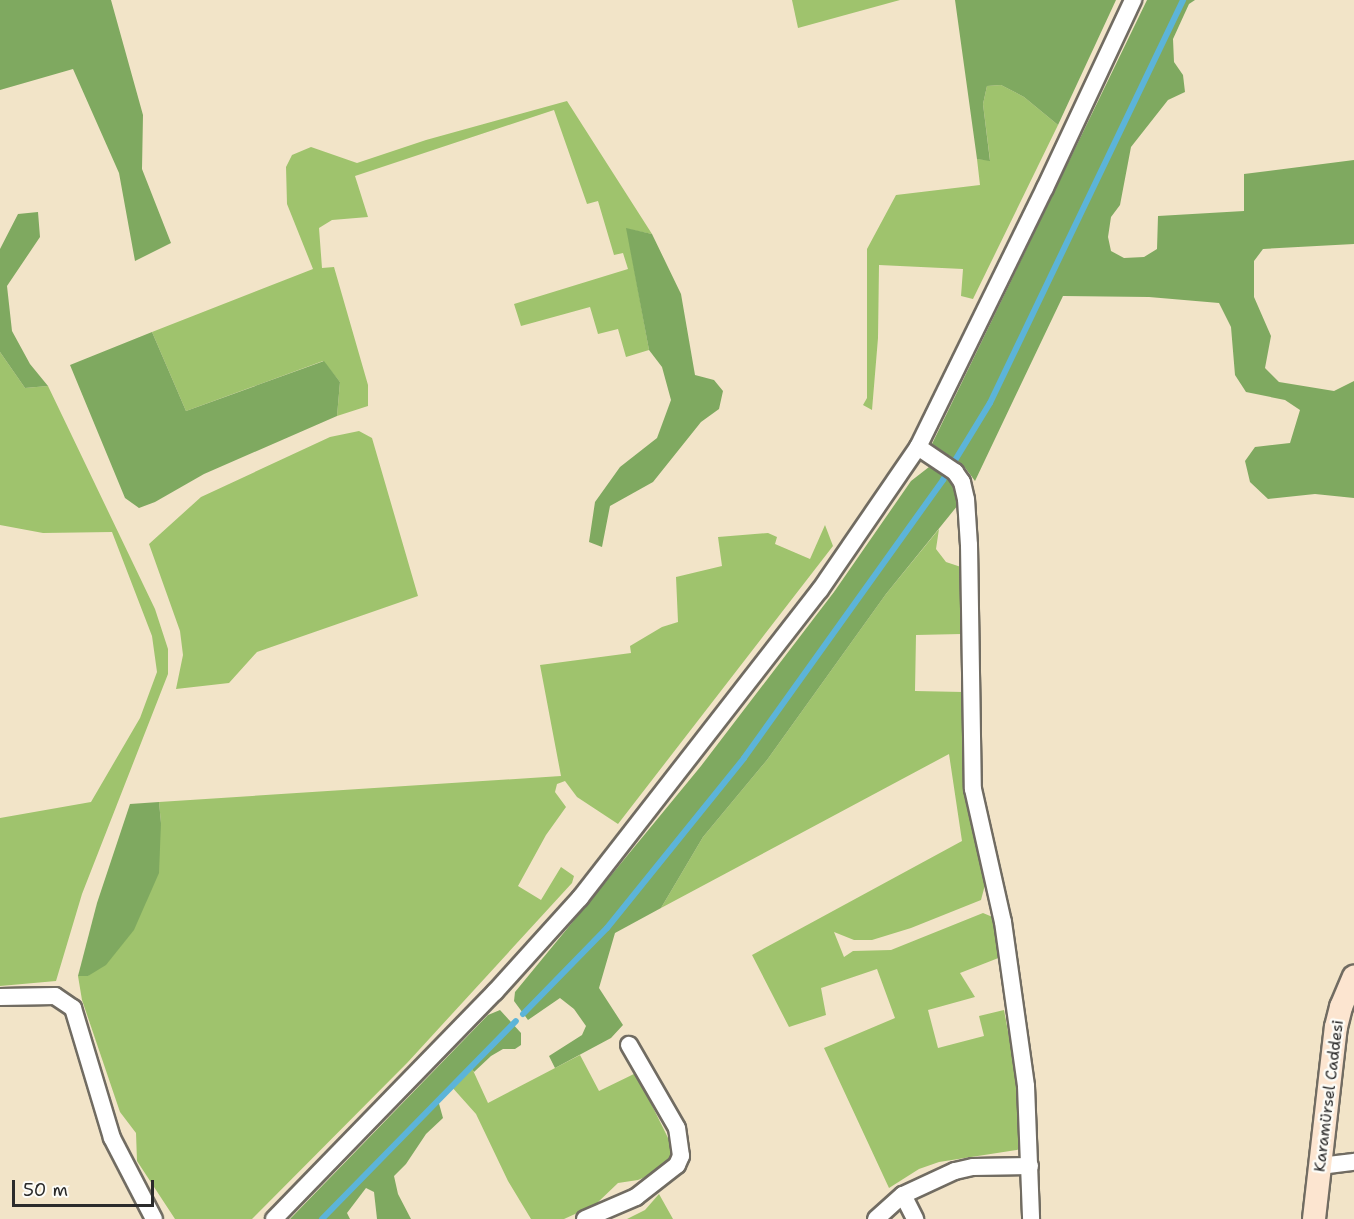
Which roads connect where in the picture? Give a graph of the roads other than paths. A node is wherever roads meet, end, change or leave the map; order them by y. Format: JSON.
{"nodes":[{"id":1,"x":1133,"y":0,"type":"edge"},
{"id":2,"x":918,"y":447,"type":"junction"},
{"id":3,"x":1354,"y":977,"type":"edge"},
{"id":4,"x":0,"y":997,"type":"edge"},
{"id":5,"x":629,"y":1045,"type":"dead end"},
{"id":6,"x":1354,"y":1162,"type":"edge"},
{"id":7,"x":1030,"y":1166,"type":"junction"},
{"id":8,"x":1320,"y":1166,"type":"junction"},
{"id":9,"x":903,"y":1195,"type":"junction"},
{"id":10,"x":154,"y":1219,"type":"edge"},
{"id":11,"x":274,"y":1219,"type":"edge"},
{"id":12,"x":585,"y":1219,"type":"edge"},
{"id":13,"x":876,"y":1219,"type":"edge"},
{"id":14,"x":915,"y":1219,"type":"edge"},
{"id":15,"x":1031,"y":1219,"type":"edge"},
{"id":16,"x":1314,"y":1219,"type":"edge"}],
"edges":[{"from":1,"to":2,"type":"street"},
{"from":2,"to":7,"type":"street"},
{"from":2,"to":11,"type":"street"},
{"from":3,"to":8,"type":"main road","name":"Karamürsel Caddesi"},
{"from":4,"to":10,"type":"street"},
{"from":5,"to":12,"type":"street"},
{"from":6,"to":8,"type":"street"},
{"from":7,"to":9,"type":"street"},
{"from":7,"to":15,"type":"street"},
{"from":8,"to":16,"type":"main road","name":"Karamürsel Caddesi"},
{"from":9,"to":13,"type":"street"},
{"from":9,"to":14,"type":"street"}]}
